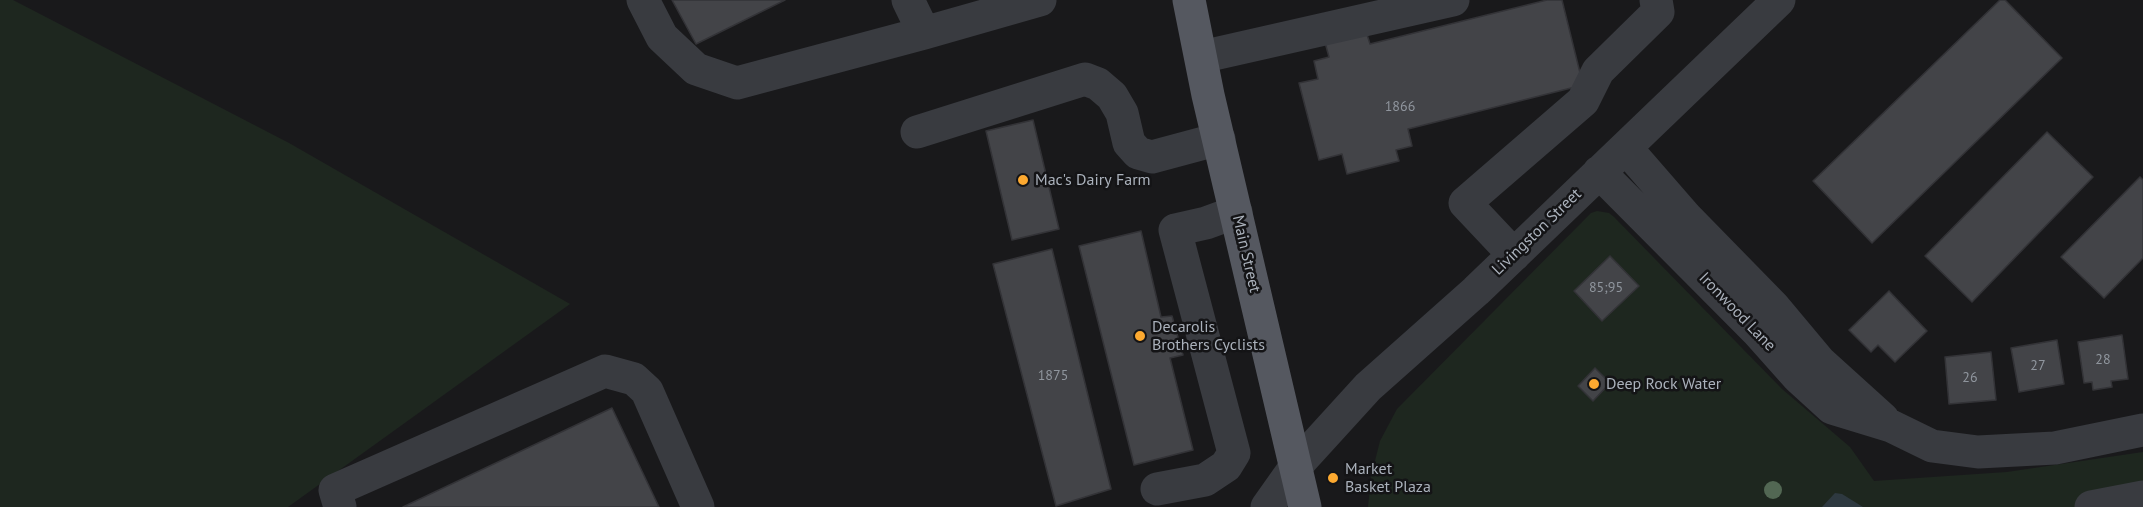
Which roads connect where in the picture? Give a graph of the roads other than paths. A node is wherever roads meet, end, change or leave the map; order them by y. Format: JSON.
{"nodes":[{"id":1,"x":643,"y":0,"type":"edge"},
{"id":2,"x":908,"y":0,"type":"edge"},
{"id":3,"x":1040,"y":0,"type":"edge"},
{"id":4,"x":1189,"y":0,"type":"edge"},
{"id":5,"x":1453,"y":0,"type":"edge"},
{"id":6,"x":1656,"y":0,"type":"edge"},
{"id":7,"x":1779,"y":0,"type":"edge"},
{"id":8,"x":924,"y":33,"type":"junction"},
{"id":9,"x":1201,"y":57,"type":"junction"},
{"id":10,"x":916,"y":132,"type":"dead end"},
{"id":11,"x":1219,"y":139,"type":"junction"},
{"id":12,"x":1626,"y":148,"type":"junction"},
{"id":13,"x":1599,"y":172,"type":"junction"},
{"id":14,"x":1236,"y":212,"type":"junction"},
{"id":15,"x":1514,"y":255,"type":"junction"},
{"id":16,"x":1891,"y":426,"type":"junction"},
{"id":17,"x":2143,"y":430,"type":"edge"},
{"id":18,"x":1296,"y":466,"type":"junction"},
{"id":19,"x":1157,"y":489,"type":"dead end"},
{"id":20,"x":2143,"y":497,"type":"edge"},
{"id":21,"x":340,"y":507,"type":"edge"},
{"id":22,"x":698,"y":507,"type":"edge"},
{"id":23,"x":1267,"y":507,"type":"edge"},
{"id":24,"x":1305,"y":507,"type":"edge"},
{"id":25,"x":2091,"y":507,"type":"edge"}],
"edges":[{"from":1,"to":8,"type":"street"},
{"from":2,"to":8,"type":"street"},
{"from":3,"to":8,"type":"street"},
{"from":4,"to":9,"type":"main road","name":"Main Street"},
{"from":5,"to":9,"type":"street"},
{"from":6,"to":15,"type":"street"},
{"from":7,"to":12,"type":"street","name":"Livingston Street"},
{"from":9,"to":11,"type":"main road","name":"Main Street"},
{"from":10,"to":11,"type":"street"},
{"from":11,"to":14,"type":"main road","name":"Main Street"},
{"from":12,"to":13,"type":"street","name":"Livingston Street"},
{"from":12,"to":16,"type":"street","name":"Ironwood Lane"},
{"from":13,"to":15,"type":"street","name":"Livingston Street"},
{"from":13,"to":16,"type":"street","name":"Ironwood Lane"},
{"from":14,"to":18,"type":"main road","name":"Main Street"},
{"from":14,"to":19,"type":"street"},
{"from":15,"to":18,"type":"street","name":"Livingston Street"},
{"from":16,"to":17,"type":"street","name":"Ironwood Lane"},
{"from":18,"to":23,"type":"street","name":"Livingston Street"},
{"from":18,"to":24,"type":"main road","name":"Main Street"},
{"from":20,"to":25,"type":"street"},
{"from":21,"to":22,"type":"street"}]}
